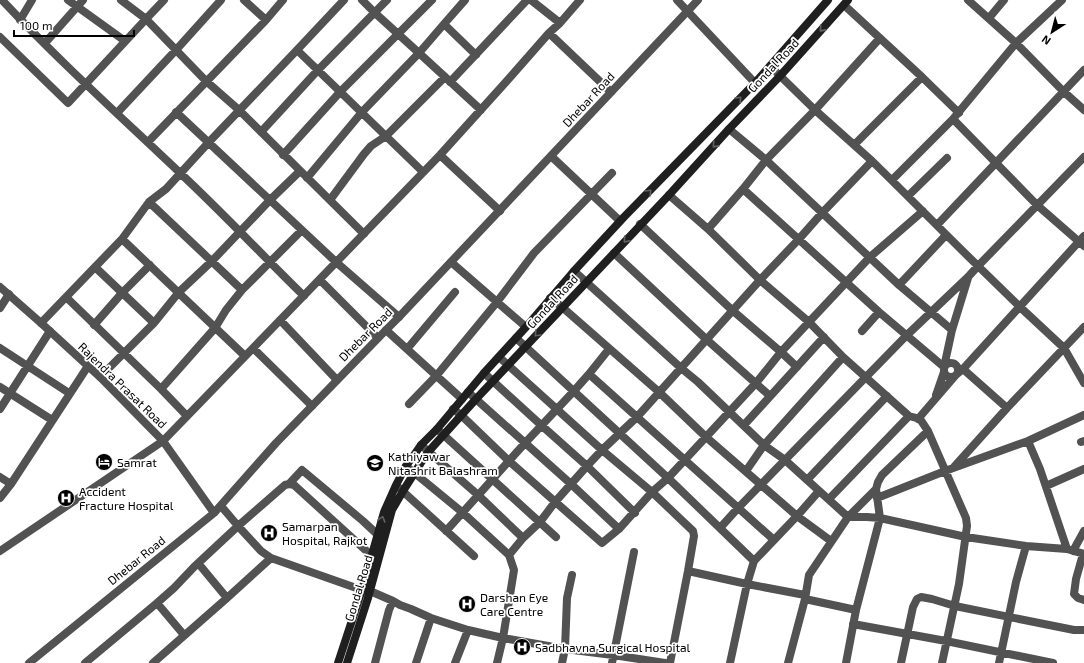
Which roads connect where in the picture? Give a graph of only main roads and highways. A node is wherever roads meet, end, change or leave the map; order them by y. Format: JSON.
{"nodes":[{"id":1,"x":828,"y":0,"type":"edge"},
{"id":2,"x":846,"y":2,"type":"edge"},
{"id":3,"x":366,"y":591,"type":"junction"},
{"id":4,"x":338,"y":663,"type":"edge"},
{"id":5,"x":347,"y":663,"type":"edge"}],
"edges":[{"from":3,"to":1,"type":"main road","name":"Gondal Road","one_way":true},
{"from":2,"to":3,"type":"main road","name":"Gondal Road","one_way":true},
{"from":3,"to":4,"type":"main road","name":"Gondal Road"},
{"from":3,"to":5,"type":"main road","name":"Gondal Road"}]}
